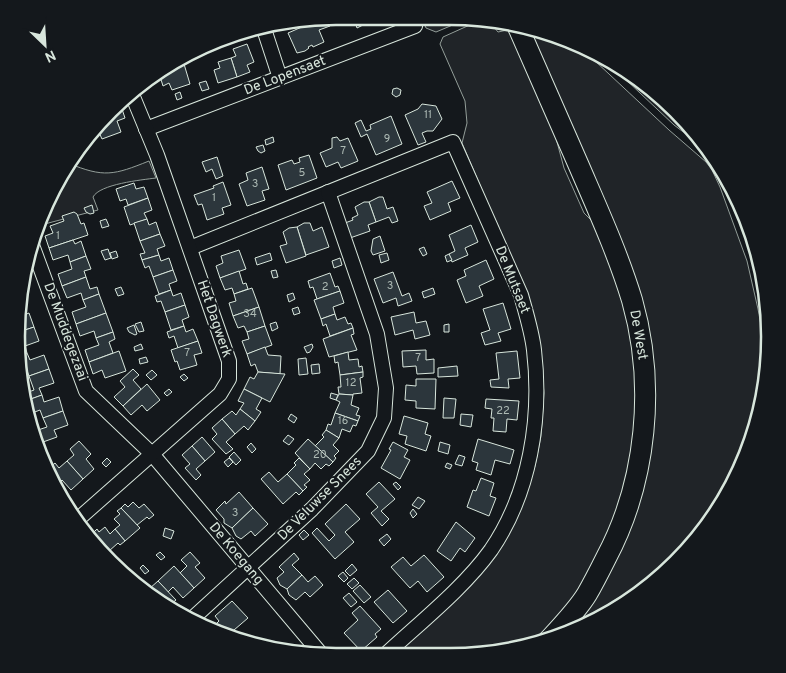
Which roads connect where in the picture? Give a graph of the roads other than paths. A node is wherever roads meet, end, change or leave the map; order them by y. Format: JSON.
{"nodes":[{"id":1,"x":415,"y":25,"type":"edge"},
{"id":2,"x":265,"y":34,"type":"edge"},
{"id":3,"x":521,"y":34,"type":"edge"},
{"id":4,"x":280,"y":78,"type":"junction"},
{"id":5,"x":134,"y":100,"type":"edge"},
{"id":6,"x":146,"y":129,"type":"junction"},
{"id":7,"x":328,"y":192,"type":"junction"},
{"id":8,"x":190,"y":248,"type":"junction"},
{"id":9,"x":36,"y":256,"type":"edge"},
{"id":10,"x":152,"y":454,"type":"junction"},
{"id":11,"x":82,"y":517,"type":"edge"},
{"id":12,"x":248,"y":568,"type":"junction"},
{"id":13,"x":197,"y":615,"type":"edge"},
{"id":14,"x":559,"y":628,"type":"edge"},
{"id":15,"x":315,"y":647,"type":"edge"},
{"id":16,"x":392,"y":648,"type":"edge"}],
"edges":[{"from":1,"to":4,"type":"street","name":"De Lopensaet"},
{"from":2,"to":4,"type":"street"},
{"from":3,"to":14,"type":"main road","name":"De West"},
{"from":4,"to":6,"type":"street","name":"De Lopensaet"},
{"from":5,"to":6,"type":"street","name":"Het Dagwerk"},
{"from":6,"to":8,"type":"street","name":"Het Dagwerk"},
{"from":7,"to":8,"type":"street","name":"De Mutsaet"},
{"from":7,"to":12,"type":"street","name":"De Veluwse Snees"},
{"from":7,"to":16,"type":"street","name":"De Mutsaet"},
{"from":8,"to":10,"type":"street","name":"Het Dagwerk"},
{"from":9,"to":10,"type":"street","name":"De Muddegezaai"},
{"from":10,"to":11,"type":"street","name":"Het Dagwerk"},
{"from":10,"to":12,"type":"street","name":"De Koegang"},
{"from":12,"to":13,"type":"street"},
{"from":12,"to":15,"type":"street","name":"De Koegang"}]}
